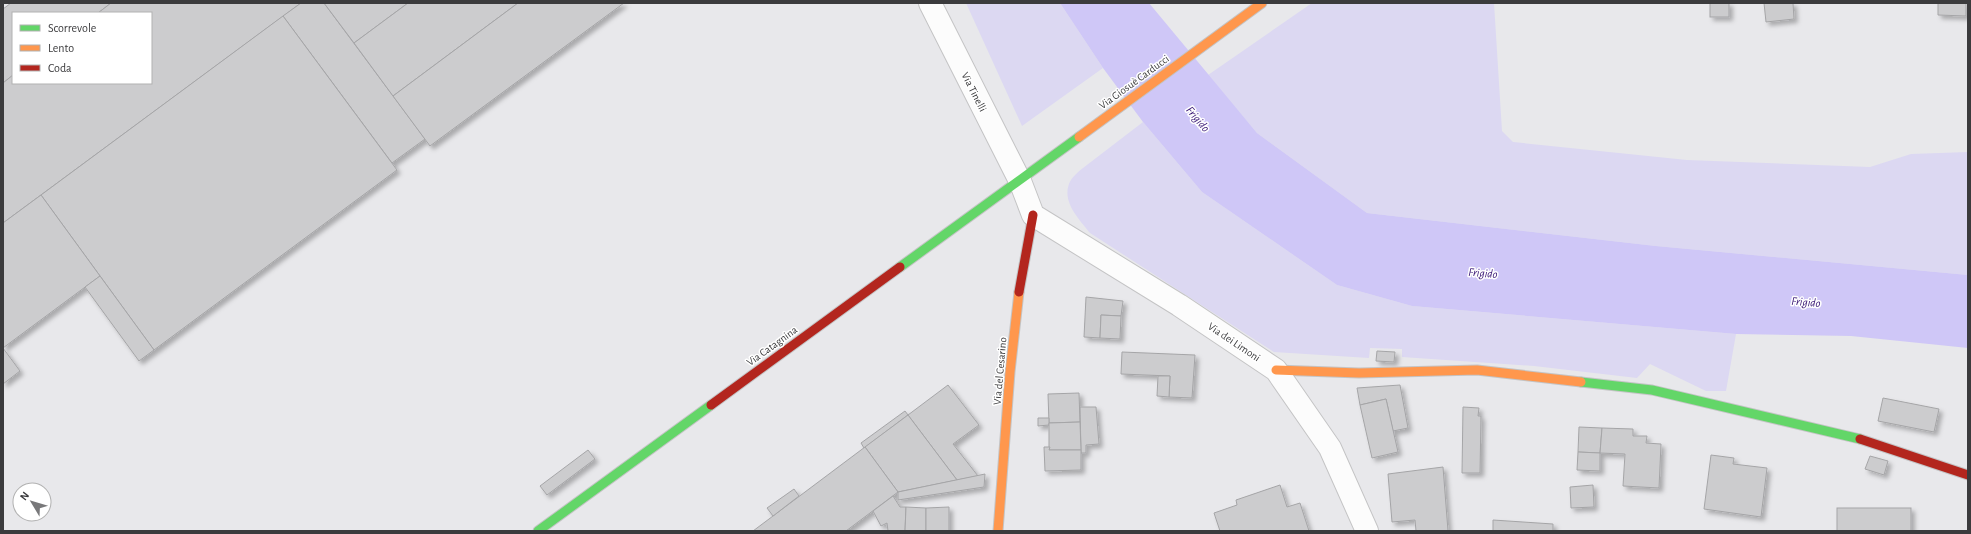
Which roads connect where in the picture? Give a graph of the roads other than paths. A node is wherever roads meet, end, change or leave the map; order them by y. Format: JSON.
{"nodes":[{"id":1,"x":930,"y":3,"type":"edge"},
{"id":2,"x":1262,"y":3,"type":"edge"},
{"id":3,"x":1020,"y":181,"type":"junction"},
{"id":4,"x":1033,"y":215,"type":"junction"},
{"id":5,"x":1276,"y":370,"type":"junction"},
{"id":6,"x":1968,"y":475,"type":"edge"},
{"id":7,"x":538,"y":531,"type":"edge"},
{"id":8,"x":998,"y":531,"type":"edge"},
{"id":9,"x":1367,"y":531,"type":"edge"}],
"edges":[{"from":1,"to":3,"type":"street","name":"Via Tinelli"},
{"from":2,"to":3,"type":"street","name":"Via Giosuè Carducci"},
{"from":3,"to":4,"type":"street","name":"Via Tinelli"},
{"from":3,"to":7,"type":"street","name":"Via Catagnina"},
{"from":4,"to":5,"type":"street","name":"Via dei Limoni"},
{"from":4,"to":8,"type":"street","name":"Via del Cesarino"},
{"from":5,"to":6,"type":"street"},
{"from":5,"to":9,"type":"street","name":"Via dei Limoni"}]}
